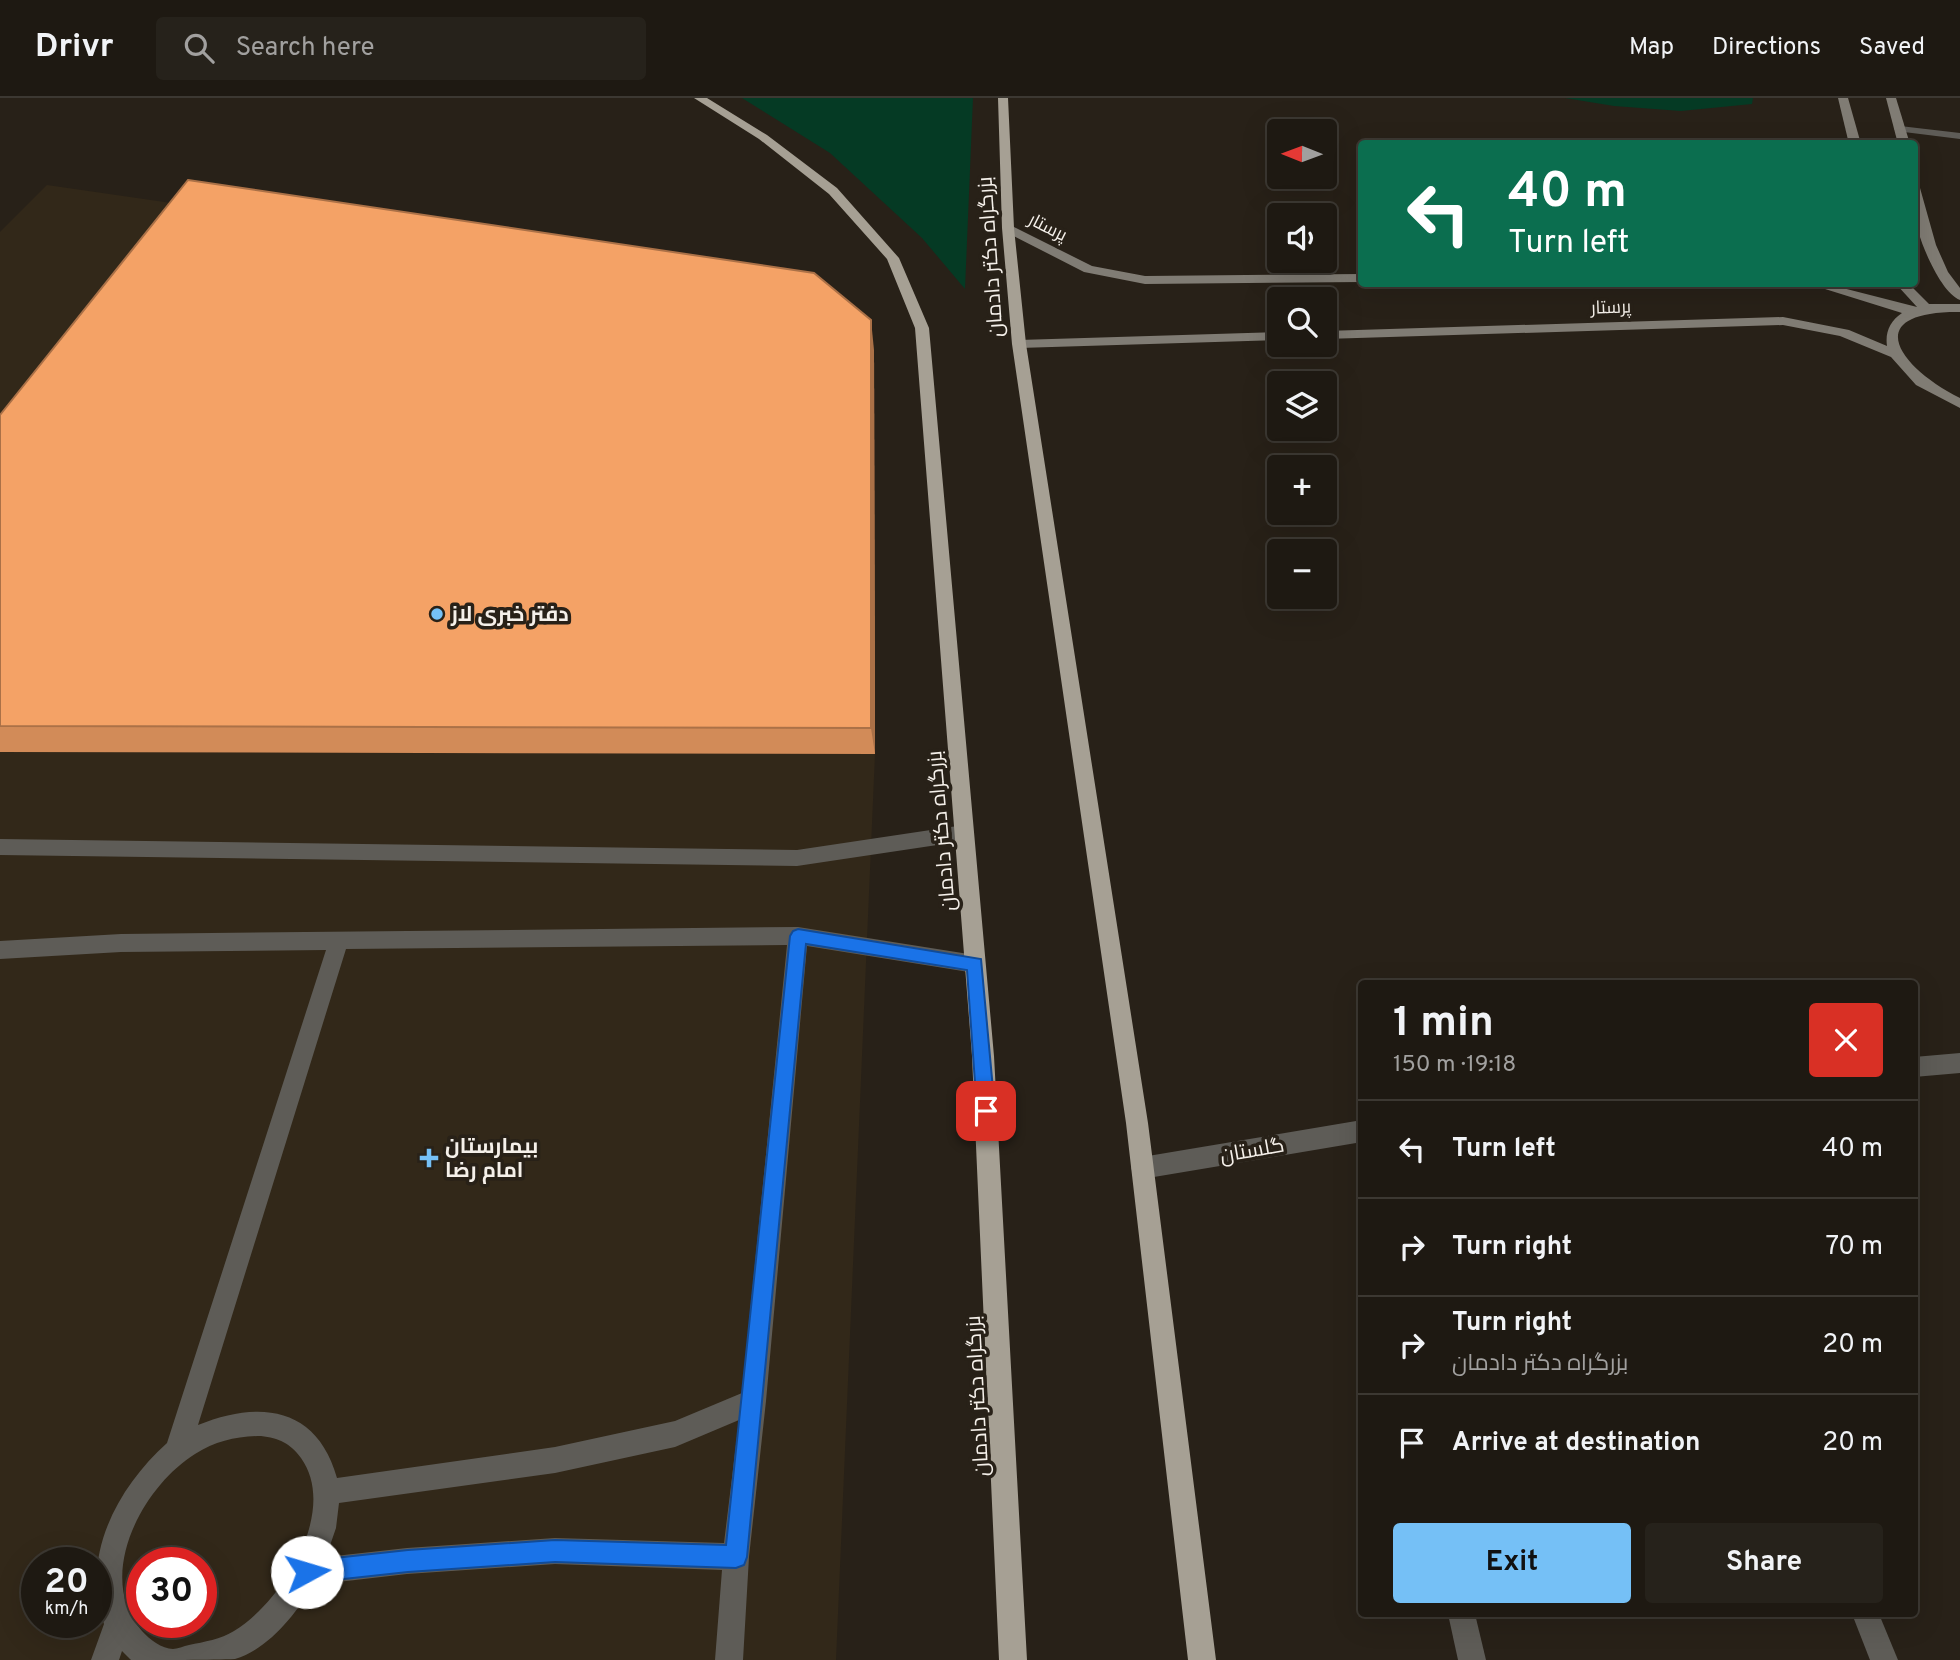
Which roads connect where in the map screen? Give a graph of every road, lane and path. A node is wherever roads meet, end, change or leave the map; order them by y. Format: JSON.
{"nodes":[{"id":1,"x":699,"y":98,"type":"edge"},
{"id":2,"x":1003,"y":98,"type":"edge"},
{"id":3,"x":1843,"y":98,"type":"edge"},
{"id":4,"x":1891,"y":98,"type":"edge"},
{"id":5,"x":1900,"y":129,"type":"junction"},
{"id":6,"x":1960,"y":136,"type":"edge"},
{"id":7,"x":1854,"y":140,"type":"edge"},
{"id":8,"x":1903,"y":140,"type":"edge"},
{"id":9,"x":1918,"y":204,"type":"edge"},
{"id":10,"x":1008,"y":228,"type":"junction"},
{"id":11,"x":1358,"y":278,"type":"edge"},
{"id":12,"x":1827,"y":287,"type":"edge"},
{"id":13,"x":1904,"y":287,"type":"edge"},
{"id":14,"x":1960,"y":296,"type":"edge"},
{"id":15,"x":1960,"y":308,"type":"edge"},
{"id":16,"x":1921,"y":310,"type":"junction"},
{"id":17,"x":1337,"y":335,"type":"edge"},
{"id":18,"x":1267,"y":336,"type":"edge"},
{"id":19,"x":1018,"y":344,"type":"junction"},
{"id":20,"x":1894,"y":354,"type":"junction"},
{"id":21,"x":1960,"y":404,"type":"edge"},
{"id":22,"x":964,"y":833,"type":"junction"},
{"id":23,"x":0,"y":847,"type":"edge"},
{"id":24,"x":798,"y":936,"type":"junction"},
{"id":25,"x":339,"y":940,"type":"junction"},
{"id":26,"x":0,"y":950,"type":"edge"},
{"id":27,"x":975,"y":964,"type":"junction"},
{"id":28,"x":1960,"y":1063,"type":"edge"},
{"id":29,"x":1918,"y":1067,"type":"edge"},
{"id":30,"x":1358,"y":1135,"type":"edge"},
{"id":31,"x":1142,"y":1168,"type":"junction"},
{"id":32,"x":754,"y":1401,"type":"junction"},
{"id":33,"x":177,"y":1451,"type":"junction"},
{"id":34,"x":326,"y":1492,"type":"junction"},
{"id":35,"x":736,"y":1557,"type":"junction"},
{"id":36,"x":307,"y":1572,"type":"junction"},
{"id":37,"x":1463,"y":1617,"type":"edge"},
{"id":38,"x":1868,"y":1617,"type":"edge"},
{"id":39,"x":118,"y":1624,"type":"junction"},
{"id":40,"x":105,"y":1660,"type":"edge"},
{"id":41,"x":167,"y":1660,"type":"edge"},
{"id":42,"x":180,"y":1660,"type":"edge"},
{"id":43,"x":729,"y":1660,"type":"edge"},
{"id":44,"x":1013,"y":1660,"type":"edge"},
{"id":45,"x":1202,"y":1660,"type":"edge"},
{"id":46,"x":1472,"y":1660,"type":"edge"},
{"id":47,"x":1884,"y":1660,"type":"edge"}],
"edges":[{"from":1,"to":22,"type":"highway","name":"بزرگراه دکتر دادمان"},
{"from":2,"to":10,"type":"highway","name":"بزرگراه دکتر دادمان"},
{"from":3,"to":7,"type":"main road"},
{"from":4,"to":5,"type":"main road"},
{"from":5,"to":6,"type":"street"},
{"from":5,"to":8,"type":"main road"},
{"from":9,"to":14,"type":"main road"},
{"from":10,"to":11,"type":"main road","name":"پرستار"},
{"from":10,"to":19,"type":"highway","name":"بزرگراه دکتر دادمان"},
{"from":12,"to":16,"type":"main road"},
{"from":13,"to":16,"type":"main road"},
{"from":15,"to":16,"type":"main road"},
{"from":16,"to":20,"type":"main road"},
{"from":17,"to":20,"type":"main road","name":"پرستار"},
{"from":18,"to":19,"type":"main road"},
{"from":19,"to":31,"type":"highway","name":"بزرگراه دکتر دادمان"},
{"from":20,"to":21,"type":"main road"},
{"from":22,"to":23,"type":"street"},
{"from":22,"to":27,"type":"highway","name":"بزرگراه دکتر دادمان"},
{"from":24,"to":25,"type":"street"},
{"from":24,"to":27,"type":"street"},
{"from":24,"to":32,"type":"street"},
{"from":25,"to":26,"type":"street"},
{"from":25,"to":33,"type":"street"},
{"from":27,"to":44,"type":"highway","name":"بزرگراه دکتر دادمان"},
{"from":28,"to":29,"type":"street"},
{"from":30,"to":31,"type":"street","name":"گلستان"},
{"from":31,"to":45,"type":"highway","name":"بزرگراه دکتر دادمان"},
{"from":32,"to":34,"type":"street"},
{"from":32,"to":35,"type":"street"},
{"from":33,"to":34,"type":"street"},
{"from":33,"to":39,"type":"street"},
{"from":34,"to":36,"type":"street"},
{"from":35,"to":36,"type":"street"},
{"from":35,"to":43,"type":"street"},
{"from":36,"to":42,"type":"street"},
{"from":37,"to":46,"type":"street"},
{"from":38,"to":47,"type":"street"},
{"from":39,"to":40,"type":"street"},
{"from":39,"to":41,"type":"street"}]}
